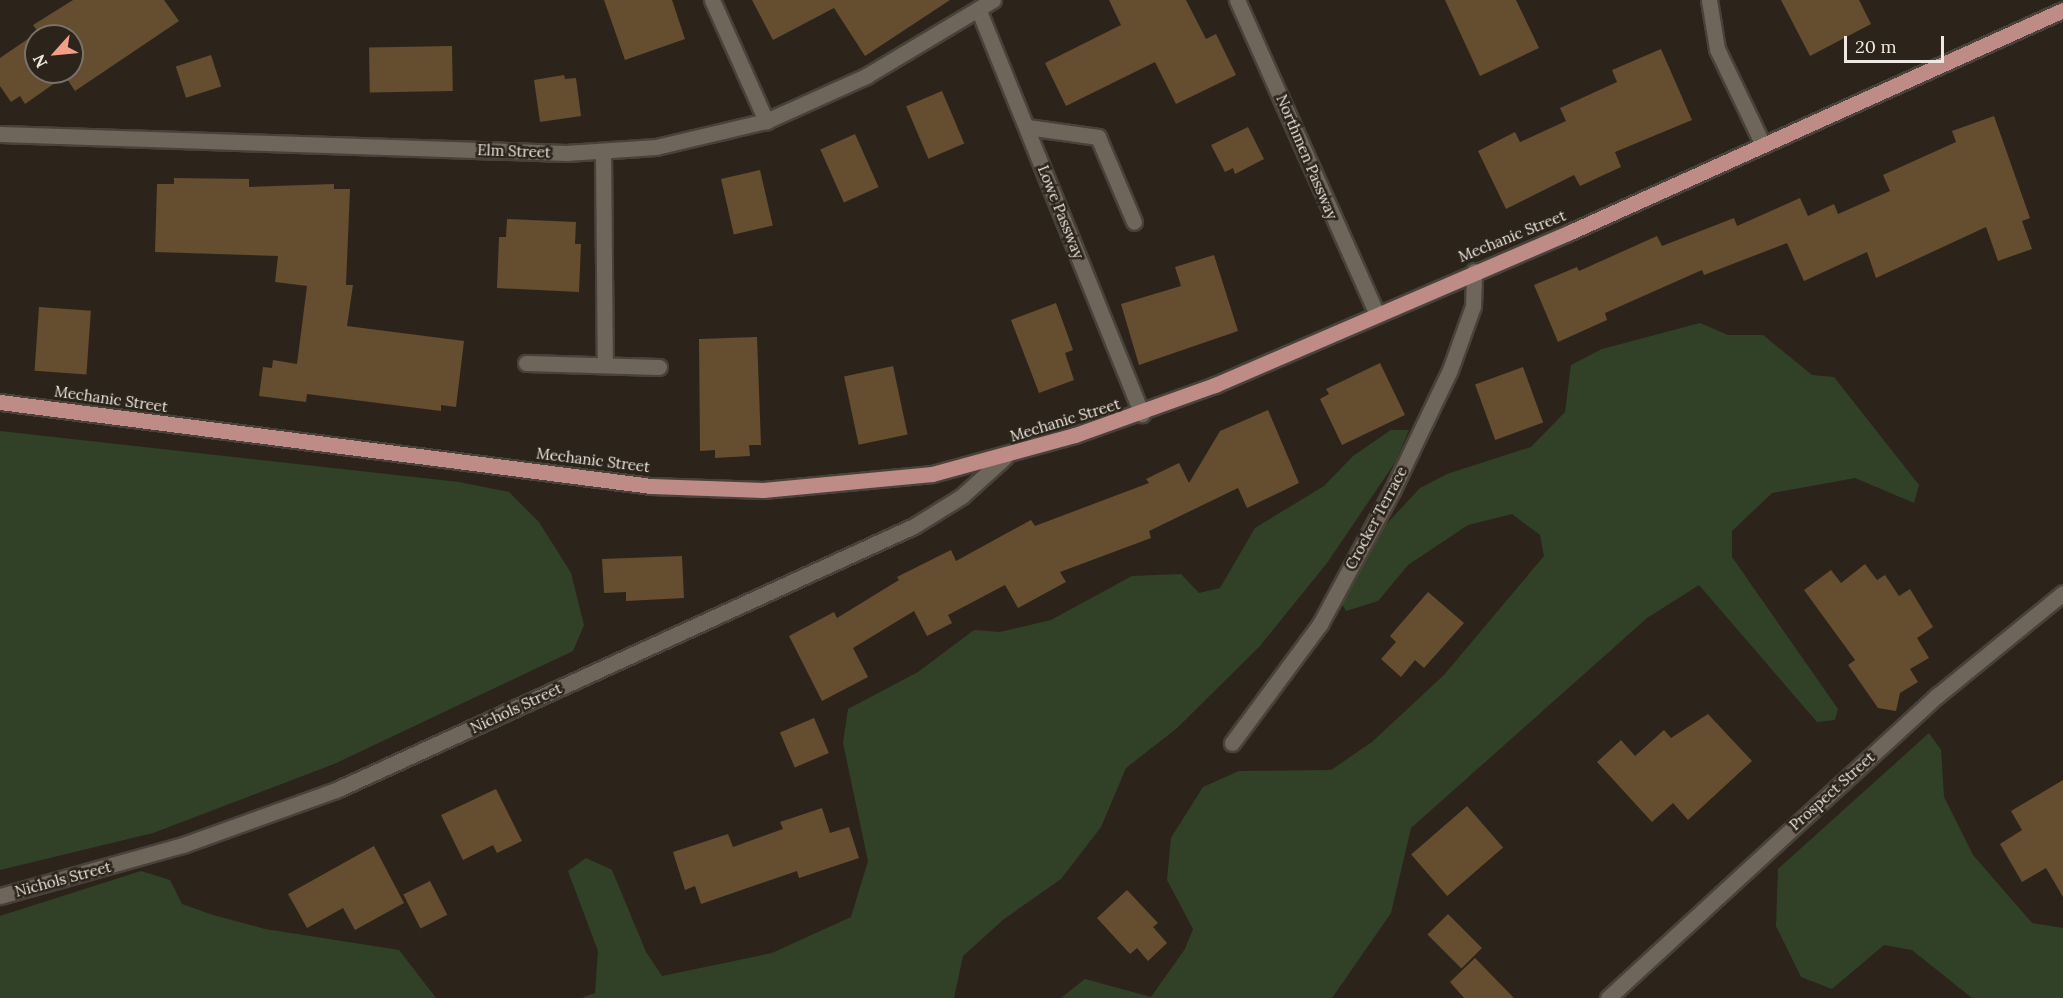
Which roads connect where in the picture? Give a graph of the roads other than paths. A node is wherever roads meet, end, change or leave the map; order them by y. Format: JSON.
{"nodes":[{"id":1,"x":712,"y":0,"type":"edge"},
{"id":2,"x":993,"y":0,"type":"edge"},
{"id":3,"x":1237,"y":0,"type":"edge"},
{"id":4,"x":1709,"y":0,"type":"edge"},
{"id":5,"x":2063,"y":10,"type":"edge"},
{"id":6,"x":979,"y":11,"type":"junction"},
{"id":7,"x":766,"y":122,"type":"junction"},
{"id":8,"x":1027,"y":127,"type":"junction"},
{"id":9,"x":0,"y":134,"type":"edge"},
{"id":10,"x":1763,"y":145,"type":"junction"},
{"id":11,"x":603,"y":152,"type":"junction"},
{"id":12,"x":1134,"y":222,"type":"dead end"},
{"id":13,"x":1474,"y":271,"type":"junction"},
{"id":14,"x":1377,"y":314,"type":"junction"},
{"id":15,"x":526,"y":363,"type":"dead end"},
{"id":16,"x":605,"y":365,"type":"junction"},
{"id":17,"x":659,"y":367,"type":"dead end"},
{"id":18,"x":0,"y":402,"type":"edge"},
{"id":19,"x":1142,"y":414,"type":"junction"},
{"id":20,"x":1004,"y":458,"type":"junction"},
{"id":21,"x":2063,"y":593,"type":"edge"},
{"id":22,"x":1232,"y":743,"type":"dead end"},
{"id":23,"x":0,"y":896,"type":"edge"},
{"id":24,"x":1608,"y":998,"type":"edge"}],
"edges":[{"from":1,"to":7,"type":"street"},
{"from":2,"to":6,"type":"street","name":"Elm Street"},
{"from":3,"to":14,"type":"street","name":"Northmen Passway"},
{"from":4,"to":10,"type":"street"},
{"from":5,"to":10,"type":"main road","name":"Mechanic Street"},
{"from":6,"to":7,"type":"street","name":"Elm Street"},
{"from":6,"to":8,"type":"street","name":"Lowe Passway"},
{"from":7,"to":11,"type":"street","name":"Elm Street"},
{"from":8,"to":12,"type":"street"},
{"from":8,"to":19,"type":"street","name":"Lowe Passway"},
{"from":9,"to":11,"type":"street","name":"Elm Street"},
{"from":10,"to":13,"type":"main road","name":"Mechanic Street"},
{"from":11,"to":16,"type":"street"},
{"from":13,"to":14,"type":"main road","name":"Mechanic Street"},
{"from":13,"to":22,"type":"street","name":"Crocker Terrace"},
{"from":14,"to":19,"type":"main road","name":"Mechanic Street"},
{"from":15,"to":16,"type":"street"},
{"from":16,"to":17,"type":"street"},
{"from":18,"to":20,"type":"main road","name":"Mechanic Street"},
{"from":19,"to":20,"type":"main road","name":"Mechanic Street"},
{"from":20,"to":23,"type":"street","name":"Nichols Street"},
{"from":21,"to":24,"type":"street","name":"Prospect Street"}]}
